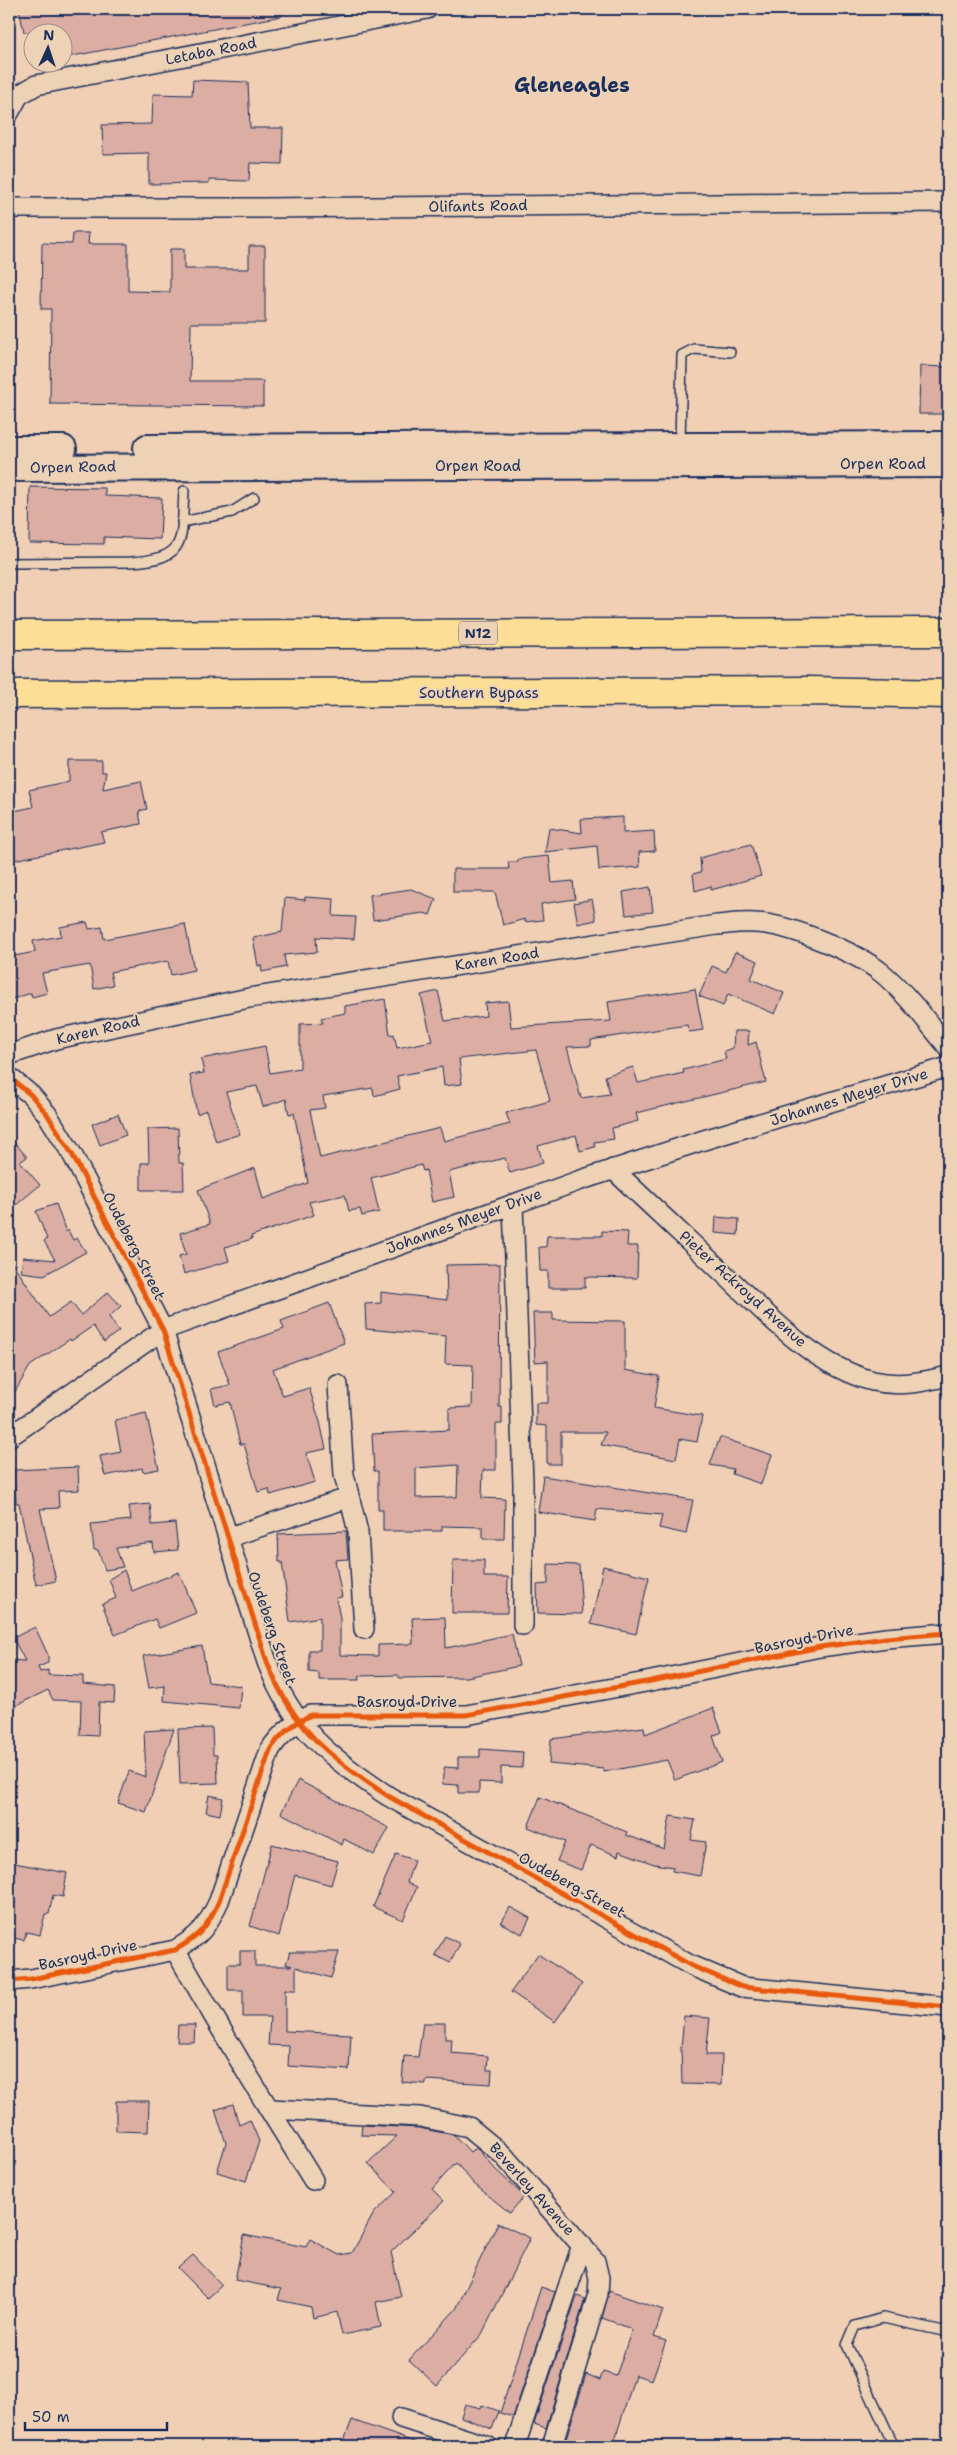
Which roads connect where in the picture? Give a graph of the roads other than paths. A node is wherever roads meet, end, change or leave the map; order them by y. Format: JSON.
{"nodes":[{"id":1,"x":427,"y":9,"type":"edge"},
{"id":2,"x":9,"y":113,"type":"edge"},
{"id":3,"x":948,"y":202,"type":"edge"},
{"id":4,"x":9,"y":208,"type":"edge"},
{"id":5,"x":730,"y":352,"type":"dead end"},
{"id":6,"x":680,"y":445,"type":"junction"},
{"id":7,"x":948,"y":445,"type":"edge"},
{"id":8,"x":9,"y":449,"type":"edge"},
{"id":9,"x":948,"y":464,"type":"edge"},
{"id":10,"x":9,"y":468,"type":"edge"},
{"id":11,"x":184,"y":491,"type":"dead end"},
{"id":12,"x":254,"y":498,"type":"dead end"},
{"id":13,"x":182,"y":522,"type":"junction"},
{"id":14,"x":9,"y":563,"type":"edge"},
{"id":15,"x":948,"y":632,"type":"edge"},
{"id":16,"x":9,"y":635,"type":"edge"},
{"id":17,"x":9,"y":694,"type":"edge"},
{"id":18,"x":948,"y":694,"type":"edge"},
{"id":19,"x":948,"y":1047,"type":"edge"},
{"id":20,"x":9,"y":1055,"type":"edge"},
{"id":21,"x":948,"y":1067,"type":"edge"},
{"id":22,"x":9,"y":1078,"type":"edge"},
{"id":23,"x":613,"y":1169,"type":"junction"},
{"id":24,"x":513,"y":1204,"type":"junction"},
{"id":25,"x":162,"y":1330,"type":"junction"},
{"id":26,"x":948,"y":1376,"type":"edge"},
{"id":27,"x":338,"y":1385,"type":"dead end"},
{"id":28,"x":9,"y":1437,"type":"edge"},
{"id":29,"x":348,"y":1498,"type":"junction"},
{"id":30,"x":229,"y":1537,"type":"junction"},
{"id":31,"x":523,"y":1625,"type":"dead end"},
{"id":32,"x":364,"y":1629,"type":"dead end"},
{"id":33,"x":948,"y":1633,"type":"edge"},
{"id":34,"x":298,"y":1721,"type":"junction"},
{"id":35,"x":175,"y":1950,"type":"junction"},
{"id":36,"x":9,"y":1981,"type":"edge"},
{"id":37,"x":948,"y":2007,"type":"edge"},
{"id":38,"x":271,"y":2109,"type":"junction"},
{"id":39,"x":313,"y":2180,"type":"dead end"},
{"id":40,"x":582,"y":2245,"type":"junction"},
{"id":41,"x":948,"y":2332,"type":"edge"},
{"id":42,"x":401,"y":2418,"type":"dead end"},
{"id":43,"x":487,"y":2446,"type":"edge"},
{"id":44,"x":515,"y":2446,"type":"edge"},
{"id":45,"x":552,"y":2446,"type":"edge"},
{"id":46,"x":894,"y":2446,"type":"edge"}],
"edges":[{"from":1,"to":2,"type":"street","name":"Letaba Road"},
{"from":3,"to":4,"type":"street","name":"Olifants Road"},
{"from":5,"to":6,"type":"lane"},
{"from":6,"to":7,"type":"street","name":"Orpen Road"},
{"from":6,"to":8,"type":"street","name":"Orpen Road"},
{"from":9,"to":10,"type":"street","name":"Orpen Road"},
{"from":11,"to":13,"type":"lane"},
{"from":12,"to":13,"type":"lane"},
{"from":13,"to":14,"type":"lane"},
{"from":15,"to":16,"type":"highway","number":"N12"},
{"from":17,"to":18,"type":"highway","name":"Southern Bypass"},
{"from":19,"to":20,"type":"street","name":"Karen Road"},
{"from":21,"to":23,"type":"street","name":"Johannes Meyer Drive"},
{"from":22,"to":25,"type":"street","name":"Oudeberg Street"},
{"from":23,"to":24,"type":"street","name":"Johannes Meyer Drive"},
{"from":23,"to":26,"type":"street","name":"Pieter Ackroyd Avenue"},
{"from":24,"to":25,"type":"street","name":"Johannes Meyer Drive"},
{"from":24,"to":31,"type":"street"},
{"from":25,"to":28,"type":"street","name":"Johannes Meyer Drive"},
{"from":25,"to":30,"type":"street","name":"Oudeberg Street"},
{"from":27,"to":29,"type":"street"},
{"from":29,"to":30,"type":"street"},
{"from":29,"to":32,"type":"street"},
{"from":30,"to":34,"type":"street","name":"Oudeberg Street"},
{"from":33,"to":34,"type":"street","name":"Basroyd Drive"},
{"from":34,"to":35,"type":"street","name":"Basroyd Drive"},
{"from":34,"to":37,"type":"street","name":"Oudeberg Street"},
{"from":35,"to":36,"type":"street","name":"Basroyd Drive"},
{"from":35,"to":38,"type":"street"},
{"from":38,"to":39,"type":"street"},
{"from":38,"to":40,"type":"street","name":"Beverley Avenue"},
{"from":40,"to":44,"type":"street"},
{"from":40,"to":45,"type":"street","name":"Beverley Avenue"},
{"from":41,"to":46,"type":"lane"},
{"from":42,"to":43,"type":"street"}]}
